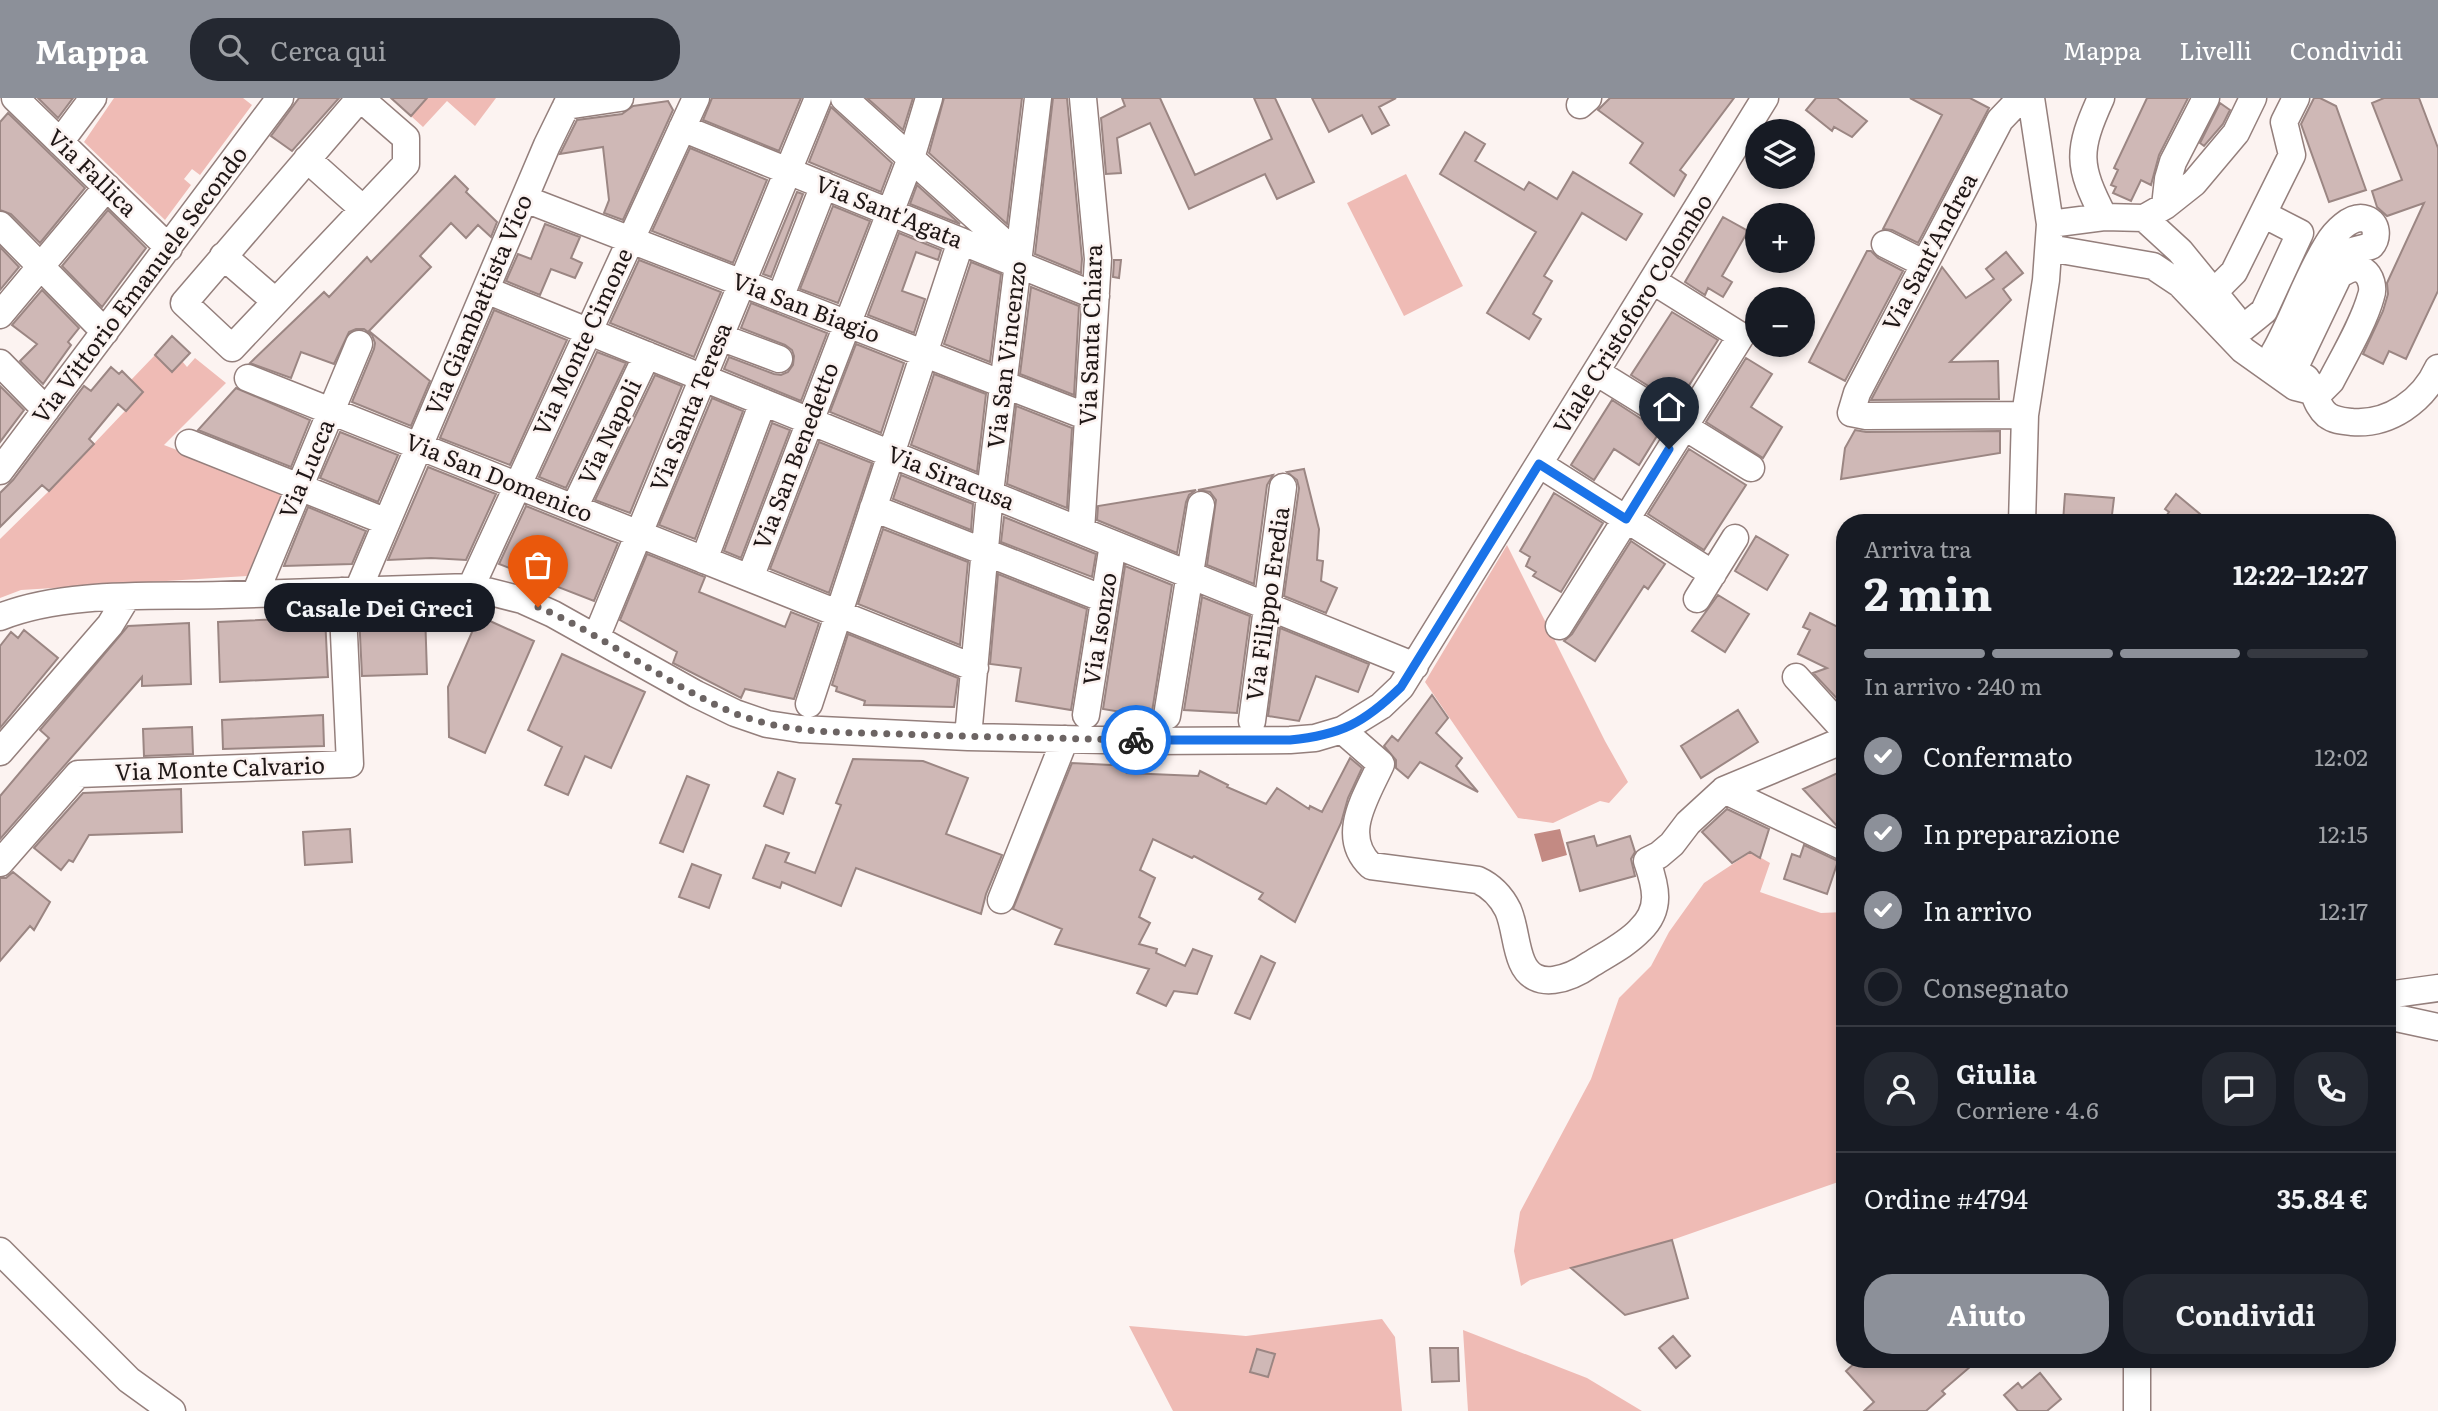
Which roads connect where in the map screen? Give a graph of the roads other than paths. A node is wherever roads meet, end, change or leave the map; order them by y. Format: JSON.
{"nodes":[{"id":1,"x":10,"y":98,"type":"edge"},
{"id":2,"x":15,"y":98,"type":"edge"},
{"id":3,"x":93,"y":98,"type":"edge"},
{"id":4,"x":279,"y":98,"type":"edge"},
{"id":5,"x":360,"y":98,"type":"edge"},
{"id":6,"x":620,"y":98,"type":"edge"},
{"id":7,"x":696,"y":98,"type":"edge"},
{"id":8,"x":818,"y":98,"type":"edge"},
{"id":9,"x":844,"y":98,"type":"edge"},
{"id":10,"x":929,"y":98,"type":"edge"},
{"id":11,"x":1038,"y":98,"type":"edge"},
{"id":12,"x":1083,"y":98,"type":"edge"},
{"id":13,"x":2021,"y":98,"type":"edge"},
{"id":14,"x":2031,"y":98,"type":"edge"},
{"id":15,"x":2101,"y":98,"type":"edge"},
{"id":16,"x":2206,"y":98,"type":"edge"},
{"id":17,"x":2253,"y":98,"type":"edge"},
{"id":18,"x":2295,"y":98,"type":"edge"},
{"id":19,"x":1759,"y":101,"type":"edge"},
{"id":20,"x":568,"y":102,"type":"edge"},
{"id":21,"x":0,"y":107,"type":"edge"},
{"id":22,"x":682,"y":128,"type":"junction"},
{"id":23,"x":60,"y":142,"type":"junction"},
{"id":24,"x":911,"y":158,"type":"junction"},
{"id":25,"x":307,"y":159,"type":"junction"},
{"id":26,"x":788,"y":171,"type":"junction"},
{"id":27,"x":824,"y":185,"type":"junction"},
{"id":28,"x":107,"y":187,"type":"junction"},
{"id":29,"x":525,"y":198,"type":"junction"},
{"id":30,"x":363,"y":209,"type":"junction"},
{"id":31,"x":890,"y":212,"type":"junction"},
{"id":32,"x":2154,"y":212,"type":"junction"},
{"id":33,"x":2263,"y":214,"type":"junction"},
{"id":34,"x":2104,"y":217,"type":"junction"},
{"id":35,"x":0,"y":225,"type":"edge"},
{"id":36,"x":631,"y":240,"type":"junction"},
{"id":37,"x":961,"y":241,"type":"junction"},
{"id":38,"x":1885,"y":244,"type":"dead end"},
{"id":39,"x":2049,"y":244,"type":"junction"},
{"id":40,"x":169,"y":248,"type":"junction"},
{"id":41,"x":223,"y":256,"type":"junction"},
{"id":42,"x":1923,"y":263,"type":"junction"},
{"id":43,"x":1018,"y":264,"type":"junction"},
{"id":44,"x":41,"y":266,"type":"junction"},
{"id":45,"x":1653,"y":281,"type":"junction"},
{"id":46,"x":742,"y":283,"type":"junction"},
{"id":47,"x":486,"y":290,"type":"junction"},
{"id":48,"x":2213,"y":293,"type":"junction"},
{"id":49,"x":2372,"y":293,"type":"junction"},
{"id":50,"x":1096,"y":296,"type":"junction"},
{"id":51,"x":780,"y":298,"type":"junction"},
{"id":52,"x":275,"y":301,"type":"junction"},
{"id":53,"x":0,"y":315,"type":"edge"},
{"id":54,"x":848,"y":324,"type":"junction"},
{"id":55,"x":2243,"y":327,"type":"junction"},
{"id":56,"x":105,"y":332,"type":"junction"},
{"id":57,"x":588,"y":332,"type":"junction"},
{"id":58,"x":720,"y":337,"type":"junction"},
{"id":59,"x":359,"y":344,"type":"dead end"},
{"id":60,"x":924,"y":353,"type":"junction"},
{"id":61,"x":647,"y":355,"type":"junction"},
{"id":62,"x":779,"y":359,"type":"dead end"},
{"id":63,"x":2283,"y":359,"type":"junction"},
{"id":64,"x":0,"y":363,"type":"edge"},
{"id":65,"x":2438,"y":368,"type":"edge"},
{"id":66,"x":1596,"y":372,"type":"junction"},
{"id":67,"x":248,"y":378,"type":"dead end"},
{"id":68,"x":703,"y":378,"type":"junction"},
{"id":69,"x":1003,"y":384,"type":"junction"},
{"id":70,"x":2275,"y":388,"type":"dead end"},
{"id":71,"x":2315,"y":392,"type":"junction"},
{"id":72,"x":763,"y":402,"type":"junction"},
{"id":73,"x":46,"y":410,"type":"junction"},
{"id":74,"x":331,"y":412,"type":"junction"},
{"id":75,"x":2025,"y":415,"type":"junction"},
{"id":76,"x":1088,"y":417,"type":"junction"},
{"id":77,"x":810,"y":421,"type":"junction"},
{"id":78,"x":1684,"y":426,"type":"junction"},
{"id":79,"x":189,"y":443,"type":"dead end"},
{"id":80,"x":419,"y":447,"type":"junction"},
{"id":81,"x":891,"y":453,"type":"junction"},
{"id":82,"x":1539,"y":464,"type":"junction"},
{"id":83,"x":1751,"y":468,"type":"dead end"},
{"id":84,"x":0,"y":471,"type":"edge"},
{"id":85,"x":517,"y":486,"type":"junction"},
{"id":86,"x":1283,"y":487,"type":"dead end"},
{"id":87,"x":300,"y":488,"type":"junction"},
{"id":88,"x":990,"y":494,"type":"junction"},
{"id":89,"x":1201,"y":505,"type":"dead end"},
{"id":90,"x":573,"y":508,"type":"junction"},
{"id":91,"x":873,"y":508,"type":"junction"},
{"id":92,"x":2022,"y":514,"type":"edge"},
{"id":93,"x":2032,"y":514,"type":"edge"},
{"id":94,"x":1626,"y":519,"type":"junction"},
{"id":95,"x":387,"y":522,"type":"junction"},
{"id":96,"x":1081,"y":531,"type":"junction"},
{"id":97,"x":639,"y":534,"type":"junction"},
{"id":98,"x":1735,"y":538,"type":"dead end"},
{"id":99,"x":1113,"y":544,"type":"junction"},
{"id":100,"x":985,"y":552,"type":"junction"},
{"id":101,"x":704,"y":560,"type":"junction"},
{"id":102,"x":1713,"y":574,"type":"junction"},
{"id":103,"x":1190,"y":575,"type":"junction"},
{"id":104,"x":750,"y":578,"type":"junction"},
{"id":105,"x":471,"y":587,"type":"junction"},
{"id":106,"x":350,"y":591,"type":"junction"},
{"id":107,"x":255,"y":594,"type":"junction"},
{"id":108,"x":127,"y":597,"type":"junction"},
{"id":109,"x":1104,"y":599,"type":"junction"},
{"id":110,"x":1697,"y":599,"type":"dead end"},
{"id":111,"x":1267,"y":607,"type":"junction"},
{"id":112,"x":838,"y":613,"type":"junction"},
{"id":113,"x":0,"y":617,"type":"edge"},
{"id":114,"x":1559,"y":626,"type":"dead end"},
{"id":115,"x":596,"y":638,"type":"junction"},
{"id":116,"x":1415,"y":666,"type":"junction"},
{"id":117,"x":975,"y":667,"type":"junction"},
{"id":118,"x":1796,"y":677,"type":"dead end"},
{"id":119,"x":808,"y":704,"type":"dead end"},
{"id":120,"x":1086,"y":715,"type":"dead end"},
{"id":121,"x":1167,"y":716,"type":"dead end"},
{"id":122,"x":1252,"y":721,"type":"dead end"},
{"id":123,"x":1836,"y":721,"type":"edge"},
{"id":124,"x":1342,"y":730,"type":"junction"},
{"id":125,"x":968,"y":737,"type":"junction"},
{"id":126,"x":1065,"y":739,"type":"junction"},
{"id":127,"x":1836,"y":743,"type":"edge"},
{"id":128,"x":0,"y":752,"type":"edge"},
{"id":129,"x":1724,"y":790,"type":"junction"},
{"id":130,"x":1836,"y":843,"type":"edge"},
{"id":131,"x":0,"y":863,"type":"edge"},
{"id":132,"x":1001,"y":900,"type":"dead end"},
{"id":133,"x":2438,"y":988,"type":"edge"},
{"id":134,"x":2396,"y":994,"type":"edge"},
{"id":135,"x":2438,"y":1011,"type":"edge"},
{"id":136,"x":2396,"y":1014,"type":"edge"},
{"id":137,"x":2396,"y":1017,"type":"edge"},
{"id":138,"x":2438,"y":1027,"type":"edge"},
{"id":139,"x":0,"y":1251,"type":"edge"},
{"id":140,"x":2137,"y":1368,"type":"edge"},
{"id":141,"x":172,"y":1411,"type":"edge"},
{"id":142,"x":2137,"y":1411,"type":"edge"}],
"edges":[{"from":1,"to":21,"type":"street"},
{"from":2,"to":23,"type":"street","name":"Via Fallica"},
{"from":3,"to":23,"type":"street"},
{"from":4,"to":40,"type":"street","name":"Via Vittorio Emanuele Secondo"},
{"from":5,"to":25,"type":"street"},
{"from":5,"to":30,"type":"street"},
{"from":6,"to":20,"type":"street"},
{"from":7,"to":22,"type":"street","name":"Via Monte Cimone"},
{"from":8,"to":26,"type":"street","name":"Via Santa Teresa"},
{"from":9,"to":24,"type":"street"},
{"from":10,"to":24,"type":"street","name":"Via San Benedetto"},
{"from":11,"to":43,"type":"street","name":"Via San Vincenzo"},
{"from":12,"to":50,"type":"street","name":"Via Santa Chiara"},
{"from":13,"to":42,"type":"street","name":"Via Sant'Andrea"},
{"from":14,"to":39,"type":"street"},
{"from":15,"to":34,"type":"street"},
{"from":16,"to":32,"type":"street"},
{"from":17,"to":32,"type":"street"},
{"from":18,"to":33,"type":"street"},
{"from":19,"to":45,"type":"street","name":"Viale Cristoforo Colombo"},
{"from":20,"to":29,"type":"street","name":"Via Giambattista Vico"},
{"from":22,"to":26,"type":"street","name":"Via Sant'Agata"},
{"from":22,"to":36,"type":"street","name":"Via Monte Cimone"},
{"from":23,"to":28,"type":"street","name":"Via Fallica"},
{"from":24,"to":31,"type":"street","name":"Via San Benedetto"},
{"from":24,"to":43,"type":"street"},
{"from":25,"to":30,"type":"street"},
{"from":25,"to":41,"type":"street"},
{"from":26,"to":27,"type":"street","name":"Via Sant'Agata"},
{"from":26,"to":46,"type":"street","name":"Via Santa Teresa"},
{"from":27,"to":31,"type":"street","name":"Via Sant'Agata"},
{"from":27,"to":51,"type":"street"},
{"from":28,"to":40,"type":"street","name":"Via Fallica"},
{"from":28,"to":44,"type":"street"},
{"from":29,"to":36,"type":"street","name":"Via San Biagio"},
{"from":29,"to":47,"type":"street","name":"Via Giambattista Vico"},
{"from":30,"to":52,"type":"street"},
{"from":31,"to":37,"type":"street","name":"Via Sant'Agata"},
{"from":31,"to":54,"type":"street","name":"Via San Benedetto"},
{"from":32,"to":34,"type":"street"},
{"from":32,"to":48,"type":"street"},
{"from":33,"to":48,"type":"street"},
{"from":33,"to":55,"type":"street"},
{"from":34,"to":39,"type":"street"},
{"from":35,"to":44,"type":"street"},
{"from":36,"to":46,"type":"street","name":"Via San Biagio"},
{"from":36,"to":57,"type":"street","name":"Via Monte Cimone"},
{"from":37,"to":43,"type":"street","name":"Via Sant'Agata"},
{"from":37,"to":60,"type":"street"},
{"from":38,"to":42,"type":"street"},
{"from":39,"to":70,"type":"street"},
{"from":39,"to":71,"type":"street"},
{"from":39,"to":75,"type":"street"},
{"from":40,"to":56,"type":"street","name":"Via Vittorio Emanuele Secondo"},
{"from":41,"to":52,"type":"street"},
{"from":41,"to":52,"type":"street"},
{"from":42,"to":75,"type":"street","name":"Via Sant'Andrea"},
{"from":43,"to":50,"type":"street","name":"Via Sant'Agata"},
{"from":43,"to":69,"type":"street","name":"Via San Vincenzo"},
{"from":44,"to":53,"type":"street"},
{"from":44,"to":56,"type":"street"},
{"from":45,"to":66,"type":"street","name":"Viale Cristoforo Colombo"},
{"from":45,"to":78,"type":"street"},
{"from":46,"to":51,"type":"street","name":"Via San Biagio"},
{"from":46,"to":58,"type":"street","name":"Via Santa Teresa"},
{"from":47,"to":57,"type":"street","name":"Via Siracusa"},
{"from":47,"to":80,"type":"street","name":"Via Giambattista Vico"},
{"from":48,"to":55,"type":"street"},
{"from":49,"to":63,"type":"street"},
{"from":49,"to":63,"type":"street"},
{"from":49,"to":71,"type":"street"},
{"from":50,"to":76,"type":"street","name":"Via Santa Chiara"},
{"from":51,"to":54,"type":"street","name":"Via San Biagio"},
{"from":54,"to":60,"type":"street","name":"Via San Biagio"},
{"from":54,"to":77,"type":"street","name":"Via San Benedetto"},
{"from":55,"to":63,"type":"street"},
{"from":56,"to":73,"type":"street","name":"Via Vittorio Emanuele Secondo"},
{"from":57,"to":61,"type":"street","name":"Via Siracusa"},
{"from":57,"to":85,"type":"street","name":"Via Monte Cimone"},
{"from":58,"to":62,"type":"street"},
{"from":58,"to":68,"type":"street","name":"Via Santa Teresa"},
{"from":59,"to":74,"type":"street","name":"Via Lucca"},
{"from":60,"to":69,"type":"street","name":"Via San Biagio"},
{"from":60,"to":81,"type":"street"},
{"from":61,"to":68,"type":"street","name":"Via Siracusa"},
{"from":61,"to":90,"type":"street","name":"Via Napoli"},
{"from":63,"to":71,"type":"street"},
{"from":64,"to":73,"type":"street"},
{"from":65,"to":71,"type":"street"},
{"from":66,"to":78,"type":"street"},
{"from":66,"to":82,"type":"street","name":"Viale Cristoforo Colombo"},
{"from":67,"to":74,"type":"street","name":"Via San Domenico"},
{"from":68,"to":72,"type":"street","name":"Via Siracusa"},
{"from":68,"to":97,"type":"street","name":"Via Santa Teresa"},
{"from":69,"to":76,"type":"street","name":"Via San Biagio"},
{"from":69,"to":88,"type":"street","name":"Via San Vincenzo"},
{"from":72,"to":77,"type":"street","name":"Via Siracusa"},
{"from":72,"to":101,"type":"street"},
{"from":73,"to":84,"type":"street","name":"Via Vittorio Emanuele Secondo"},
{"from":74,"to":80,"type":"street","name":"Via San Domenico"},
{"from":74,"to":87,"type":"street","name":"Via Lucca"},
{"from":75,"to":92,"type":"street"},
{"from":75,"to":93,"type":"street"},
{"from":76,"to":96,"type":"street","name":"Via Santa Chiara"},
{"from":77,"to":81,"type":"street","name":"Via Siracusa"},
{"from":77,"to":104,"type":"street","name":"Via San Benedetto"},
{"from":78,"to":83,"type":"street"},
{"from":78,"to":94,"type":"street"},
{"from":79,"to":87,"type":"street"},
{"from":80,"to":85,"type":"street","name":"Via San Domenico"},
{"from":80,"to":95,"type":"street","name":"Via Giambattista Vico"},
{"from":81,"to":88,"type":"street","name":"Via Siracusa"},
{"from":81,"to":91,"type":"street"},
{"from":82,"to":94,"type":"street"},
{"from":82,"to":116,"type":"street","name":"Viale Cristoforo Colombo"},
{"from":85,"to":90,"type":"street","name":"Via San Domenico"},
{"from":85,"to":105,"type":"street","name":"Via Monte Cimone"},
{"from":86,"to":111,"type":"street","name":"Via Filippo Eredia"},
{"from":87,"to":95,"type":"street"},
{"from":87,"to":107,"type":"street","name":"Via Lucca"},
{"from":88,"to":96,"type":"street","name":"Via Siracusa"},
{"from":88,"to":100,"type":"street","name":"Via San Vincenzo"},
{"from":89,"to":103,"type":"street"},
{"from":90,"to":97,"type":"street","name":"Via San Domenico"},
{"from":91,"to":100,"type":"street"},
{"from":91,"to":112,"type":"street"},
{"from":94,"to":102,"type":"street"},
{"from":94,"to":114,"type":"street"},
{"from":95,"to":106,"type":"street","name":"Via Giambattista Vico"},
{"from":96,"to":99,"type":"street","name":"Via Siracusa"},
{"from":97,"to":101,"type":"street","name":"Via San Domenico"},
{"from":97,"to":115,"type":"street","name":"Via Santa Teresa"},
{"from":98,"to":102,"type":"street"},
{"from":99,"to":103,"type":"street","name":"Via Siracusa"},
{"from":99,"to":109,"type":"street","name":"Via Isonzo"},
{"from":100,"to":109,"type":"street"},
{"from":100,"to":117,"type":"street","name":"Via San Vincenzo"},
{"from":101,"to":104,"type":"street","name":"Via San Domenico"},
{"from":102,"to":110,"type":"street"},
{"from":103,"to":111,"type":"street","name":"Via Siracusa"},
{"from":103,"to":121,"type":"street"},
{"from":104,"to":112,"type":"street","name":"Via San Domenico"},
{"from":105,"to":106,"type":"street","name":"Viale Cristoforo Colombo"},
{"from":105,"to":115,"type":"street","name":"Viale Cristoforo Colombo"},
{"from":106,"to":107,"type":"street","name":"Viale Cristoforo Colombo"},
{"from":106,"to":131,"type":"street","name":"Via Monte Calvario"},
{"from":107,"to":108,"type":"street","name":"Viale Cristoforo Colombo"},
{"from":108,"to":113,"type":"street","name":"Viale Cristoforo Colombo"},
{"from":108,"to":128,"type":"street"},
{"from":109,"to":120,"type":"street","name":"Via Isonzo"},
{"from":111,"to":116,"type":"street","name":"Via Siracusa"},
{"from":111,"to":122,"type":"street","name":"Via Filippo Eredia"},
{"from":112,"to":117,"type":"street","name":"Via San Domenico"},
{"from":112,"to":119,"type":"street"},
{"from":115,"to":125,"type":"street","name":"Viale Cristoforo Colombo"},
{"from":116,"to":124,"type":"street","name":"Viale Cristoforo Colombo"},
{"from":117,"to":125,"type":"street","name":"Via San Vincenzo"},
{"from":118,"to":123,"type":"street"},
{"from":124,"to":126,"type":"street","name":"Viale Cristoforo Colombo"},
{"from":124,"to":129,"type":"street"},
{"from":125,"to":126,"type":"street","name":"Viale Cristoforo Colombo"},
{"from":126,"to":132,"type":"street"},
{"from":127,"to":129,"type":"street"},
{"from":129,"to":130,"type":"street"},
{"from":133,"to":134,"type":"street"},
{"from":135,"to":136,"type":"street"},
{"from":137,"to":138,"type":"street"},
{"from":139,"to":141,"type":"street"},
{"from":140,"to":142,"type":"street"}]}
